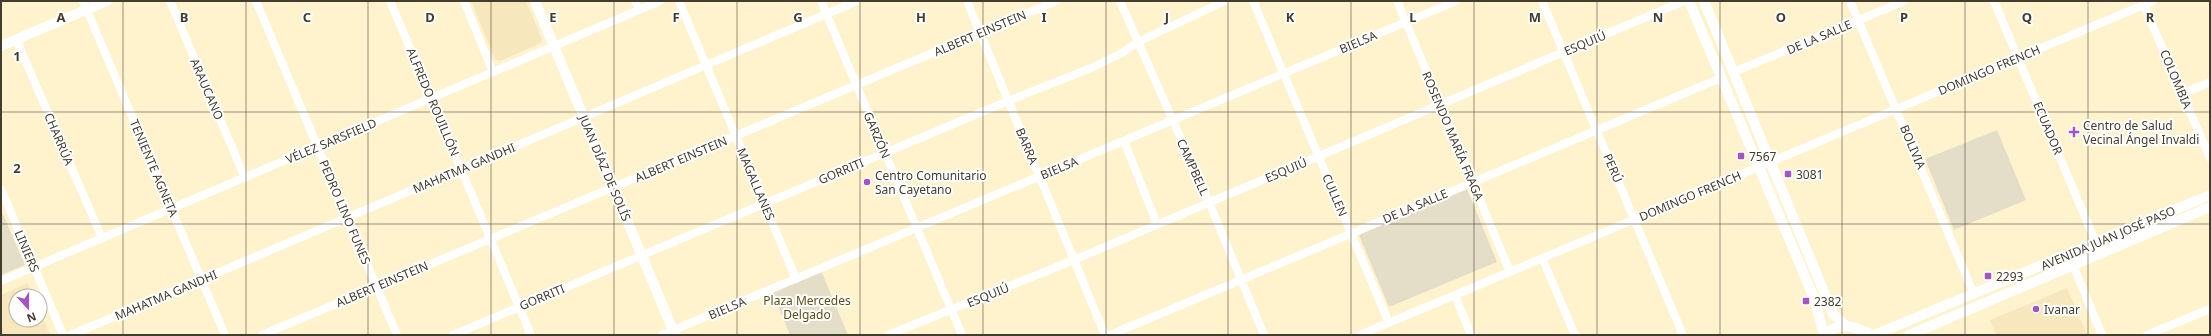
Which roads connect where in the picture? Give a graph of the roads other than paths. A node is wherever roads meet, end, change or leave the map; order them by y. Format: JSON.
{"nodes":[{"id":1,"x":107,"y":1,"type":"edge"},
{"id":2,"x":170,"y":1,"type":"edge"},
{"id":3,"x":256,"y":1,"type":"edge"},
{"id":4,"x":390,"y":1,"type":"edge"},
{"id":5,"x":464,"y":1,"type":"edge"},
{"id":6,"x":535,"y":1,"type":"edge"},
{"id":7,"x":635,"y":1,"type":"edge"},
{"id":8,"x":660,"y":1,"type":"edge"},
{"id":9,"x":679,"y":1,"type":"edge"},
{"id":10,"x":821,"y":1,"type":"edge"},
{"id":11,"x":857,"y":1,"type":"edge"},
{"id":12,"x":967,"y":1,"type":"edge"},
{"id":13,"x":1056,"y":1,"type":"edge"},
{"id":14,"x":1120,"y":1,"type":"edge"},
{"id":15,"x":1225,"y":1,"type":"edge"},
{"id":16,"x":1253,"y":1,"type":"edge"},
{"id":17,"x":1396,"y":1,"type":"edge"},
{"id":18,"x":1456,"y":1,"type":"edge"},
{"id":19,"x":1542,"y":1,"type":"edge"},
{"id":20,"x":1684,"y":1,"type":"edge"},
{"id":21,"x":1689,"y":1,"type":"edge"},
{"id":22,"x":1704,"y":1,"type":"edge"},
{"id":23,"x":1850,"y":1,"type":"edge"},
{"id":24,"x":1904,"y":1,"type":"edge"},
{"id":25,"x":1994,"y":1,"type":"edge"},
{"id":26,"x":2153,"y":1,"type":"edge"},
{"id":27,"x":2143,"y":3,"type":"edge"},
{"id":28,"x":85,"y":5,"type":"edge"},
{"id":29,"x":639,"y":10,"type":"junction"},
{"id":30,"x":826,"y":14,"type":"junction"},
{"id":31,"x":1858,"y":20,"type":"junction"},
{"id":32,"x":1405,"y":22,"type":"junction"},
{"id":33,"x":980,"y":33,"type":"junction"},
{"id":34,"x":16,"y":39,"type":"junction"},
{"id":35,"x":1138,"y":42,"type":"junction"},
{"id":36,"x":1,"y":46,"type":"edge"},
{"id":37,"x":554,"y":46,"type":"junction"},
{"id":38,"x":1564,"y":52,"type":"junction"},
{"id":39,"x":2018,"y":58,"type":"junction"},
{"id":40,"x":706,"y":65,"type":"junction"},
{"id":41,"x":493,"y":72,"type":"junction"},
{"id":42,"x":1734,"y":72,"type":"junction"},
{"id":43,"x":1284,"y":74,"type":"junction"},
{"id":44,"x":1721,"y":78,"type":"junction"},
{"id":45,"x":2210,"y":82,"type":"edge"},
{"id":46,"x":856,"y":85,"type":"junction"},
{"id":47,"x":2182,"y":94,"type":"junction"},
{"id":48,"x":431,"y":98,"type":"junction"},
{"id":49,"x":1008,"y":101,"type":"junction"},
{"id":50,"x":1440,"y":104,"type":"junction"},
{"id":51,"x":1897,"y":109,"type":"junction"},
{"id":52,"x":584,"y":117,"type":"junction"},
{"id":53,"x":1173,"y":120,"type":"junction"},
{"id":54,"x":1596,"y":130,"type":"junction"},
{"id":55,"x":736,"y":136,"type":"junction"},
{"id":56,"x":1124,"y":141,"type":"junction"},
{"id":57,"x":317,"y":147,"type":"junction"},
{"id":58,"x":885,"y":153,"type":"junction"},
{"id":59,"x":1318,"y":156,"type":"junction"},
{"id":60,"x":2210,"y":158,"type":"edge"},
{"id":61,"x":1771,"y":162,"type":"junction"},
{"id":62,"x":1758,"y":167,"type":"junction"},
{"id":63,"x":461,"y":169,"type":"junction"},
{"id":64,"x":1040,"y":176,"type":"junction"},
{"id":65,"x":245,"y":178,"type":"junction"},
{"id":66,"x":1473,"y":182,"type":"junction"},
{"id":67,"x":613,"y":187,"type":"junction"},
{"id":68,"x":1,"y":189,"type":"edge"},
{"id":69,"x":2210,"y":195,"type":"edge"},
{"id":70,"x":1209,"y":202,"type":"junction"},
{"id":71,"x":764,"y":204,"type":"junction"},
{"id":72,"x":2210,"y":207,"type":"edge"},
{"id":73,"x":171,"y":209,"type":"junction"},
{"id":74,"x":347,"y":218,"type":"junction"},
{"id":75,"x":1634,"y":219,"type":"junction"},
{"id":76,"x":1158,"y":224,"type":"junction"},
{"id":77,"x":917,"y":228,"type":"junction"},
{"id":78,"x":1351,"y":233,"type":"junction"},
{"id":79,"x":102,"y":238,"type":"junction"},
{"id":80,"x":490,"y":239,"type":"junction"},
{"id":81,"x":2096,"y":243,"type":"junction"},
{"id":82,"x":642,"y":255,"type":"junction"},
{"id":83,"x":2096,"y":255,"type":"junction"},
{"id":84,"x":1542,"y":258,"type":"junction"},
{"id":85,"x":1074,"y":260,"type":"junction"},
{"id":86,"x":2073,"y":265,"type":"junction"},
{"id":87,"x":34,"y":267,"type":"junction"},
{"id":88,"x":1510,"y":272,"type":"junction"},
{"id":89,"x":796,"y":279,"type":"junction"},
{"id":90,"x":201,"y":280,"type":"junction"},
{"id":91,"x":1241,"y":280,"type":"junction"},
{"id":92,"x":1,"y":281,"type":"edge"},
{"id":93,"x":377,"y":287,"type":"junction"},
{"id":94,"x":1974,"y":294,"type":"junction"},
{"id":95,"x":1455,"y":295,"type":"junction"},
{"id":96,"x":519,"y":307,"type":"junction"},
{"id":97,"x":951,"y":309,"type":"junction"},
{"id":98,"x":2210,"y":309,"type":"edge"},
{"id":99,"x":1389,"y":323,"type":"junction"},
{"id":100,"x":1846,"y":325,"type":"junction"},
{"id":101,"x":674,"y":333,"type":"edge"},
{"id":102,"x":1363,"y":334,"type":"edge"},
{"id":103,"x":63,"y":335,"type":"edge"},
{"id":104,"x":70,"y":335,"type":"edge"},
{"id":105,"x":225,"y":335,"type":"edge"},
{"id":106,"x":262,"y":335,"type":"edge"},
{"id":107,"x":397,"y":335,"type":"edge"},
{"id":108,"x":453,"y":335,"type":"edge"},
{"id":109,"x":531,"y":335,"type":"edge"},
{"id":110,"x":662,"y":335,"type":"edge"},
{"id":111,"x":888,"y":335,"type":"edge"},
{"id":112,"x":962,"y":335,"type":"edge"},
{"id":113,"x":1105,"y":335,"type":"edge"},
{"id":114,"x":1110,"y":335,"type":"edge"},
{"id":115,"x":1264,"y":335,"type":"edge"},
{"id":116,"x":1471,"y":335,"type":"edge"},
{"id":117,"x":1575,"y":335,"type":"edge"},
{"id":118,"x":1683,"y":335,"type":"edge"},
{"id":119,"x":1824,"y":335,"type":"edge"},
{"id":120,"x":1873,"y":335,"type":"edge"},
{"id":121,"x":1909,"y":335,"type":"edge"},
{"id":122,"x":2102,"y":335,"type":"edge"},
{"id":123,"x":2147,"y":335,"type":"edge"}],
"edges":[{"from":1,"to":28,"type":"main road"},
{"from":2,"to":65,"type":"street","name":"ARAUCANO"},
{"from":3,"to":57,"type":"street","name":"PEDRO LINO FUNES"},
{"from":4,"to":48,"type":"street","name":"ALFREDO ROUILLÓN"},
{"from":5,"to":41,"type":"street"},
{"from":6,"to":37,"type":"main road","name":"JUAN DÍAZ DE SOLÍS"},
{"from":7,"to":29,"type":"street"},
{"from":8,"to":29,"type":"street","name":"VÉLEZ SARSFIELD"},
{"from":9,"to":40,"type":"street","name":"MAGALLANES"},
{"from":10,"to":30,"type":"street","name":"GARZÓN"},
{"from":11,"to":30,"type":"street","name":"MAHATMA GANDHI"},
{"from":12,"to":33,"type":"street","name":"BARRA"},
{"from":13,"to":33,"type":"street","name":"ALBERT EINSTEIN"},
{"from":14,"to":35,"type":"street","name":"CAMPBELL"},
{"from":15,"to":35,"type":"street","name":"GORRITI"},
{"from":16,"to":43,"type":"street","name":"CULLEN"},
{"from":17,"to":32,"type":"street","name":"ROSENDO MARÍA FRAGA"},
{"from":18,"to":32,"type":"street","name":"BIELSA"},
{"from":19,"to":38,"type":"street","name":"PERÚ"},
{"from":20,"to":38,"type":"street","name":"ESQUIÚ"},
{"from":21,"to":44,"type":"main road"},
{"from":22,"to":42,"type":"main road"},
{"from":23,"to":31,"type":"street","name":"BOLIVIA"},
{"from":24,"to":31,"type":"street","name":"DE LA SALLE"},
{"from":25,"to":39,"type":"street","name":"ECUADOR"},
{"from":26,"to":27,"type":"street","name":"DOMINGO FRENCH"},
{"from":27,"to":39,"type":"street","name":"DOMINGO FRENCH"},
{"from":27,"to":47,"type":"street","name":"COLOMBIA"},
{"from":28,"to":34,"type":"main road"},
{"from":28,"to":73,"type":"street","name":"TENIENTE AGNETA"},
{"from":29,"to":37,"type":"street","name":"VÉLEZ SARSFIELD"},
{"from":30,"to":40,"type":"street","name":"MAHATMA GANDHI"},
{"from":30,"to":46,"type":"street","name":"GARZÓN"},
{"from":31,"to":42,"type":"street","name":"DE LA SALLE"},
{"from":31,"to":51,"type":"street","name":"BOLIVIA"},
{"from":32,"to":43,"type":"street","name":"BIELSA"},
{"from":32,"to":50,"type":"street","name":"ROSENDO MARÍA FRAGA"},
{"from":33,"to":46,"type":"street","name":"ALBERT EINSTEIN"},
{"from":33,"to":49,"type":"street","name":"BARRA"},
{"from":34,"to":36,"type":"main road"},
{"from":34,"to":79,"type":"street","name":"CHARRÚA"},
{"from":35,"to":49,"type":"street","name":"GORRITI"},
{"from":35,"to":53,"type":"street","name":"CAMPBELL"},
{"from":37,"to":41,"type":"street","name":"VÉLEZ SARSFIELD"},
{"from":37,"to":52,"type":"main road","name":"JUAN DÍAZ DE SOLÍS"},
{"from":38,"to":50,"type":"street","name":"ESQUIÚ"},
{"from":38,"to":54,"type":"street","name":"PERÚ"},
{"from":39,"to":51,"type":"street","name":"DOMINGO FRENCH"},
{"from":39,"to":81,"type":"street","name":"ECUADOR"},
{"from":40,"to":52,"type":"street","name":"MAHATMA GANDHI"},
{"from":40,"to":55,"type":"street","name":"MAGALLANES"},
{"from":41,"to":48,"type":"street","name":"VÉLEZ SARSFIELD"},
{"from":42,"to":61,"type":"main road"},
{"from":43,"to":53,"type":"street","name":"BIELSA"},
{"from":43,"to":59,"type":"street","name":"CULLEN"},
{"from":44,"to":54,"type":"street","name":"DE LA SALLE"},
{"from":44,"to":62,"type":"main road"},
{"from":45,"to":47,"type":"street"},
{"from":46,"to":55,"type":"street","name":"ALBERT EINSTEIN"},
{"from":46,"to":58,"type":"street","name":"GARZÓN"},
{"from":47,"to":60,"type":"street","name":"COLOMBIA"},
{"from":48,"to":57,"type":"street","name":"VÉLEZ SARSFIELD"},
{"from":48,"to":63,"type":"street","name":"ALFREDO ROUILLÓN"},
{"from":49,"to":58,"type":"street","name":"GORRITI"},
{"from":49,"to":64,"type":"street","name":"BARRA"},
{"from":50,"to":59,"type":"street","name":"ESQUIÚ"},
{"from":50,"to":66,"type":"street","name":"ROSENDO MARÍA FRAGA"},
{"from":51,"to":61,"type":"street","name":"DOMINGO FRENCH"},
{"from":51,"to":94,"type":"street","name":"BOLIVIA"},
{"from":52,"to":63,"type":"street","name":"MAHATMA GANDHI"},
{"from":52,"to":67,"type":"main road","name":"JUAN DÍAZ DE SOLÍS"},
{"from":53,"to":56,"type":"street","name":"BIELSA"},
{"from":53,"to":70,"type":"street","name":"CAMPBELL"},
{"from":54,"to":66,"type":"street","name":"DE LA SALLE"},
{"from":54,"to":75,"type":"street","name":"PERÚ"},
{"from":55,"to":67,"type":"street","name":"ALBERT EINSTEIN"},
{"from":55,"to":71,"type":"street","name":"MAGALLANES"},
{"from":56,"to":64,"type":"street","name":"BIELSA"},
{"from":56,"to":76,"type":"street"},
{"from":57,"to":65,"type":"street","name":"VÉLEZ SARSFIELD"},
{"from":57,"to":74,"type":"street","name":"PEDRO LINO FUNES"},
{"from":58,"to":71,"type":"street","name":"GORRITI"},
{"from":58,"to":77,"type":"street","name":"GARZÓN"},
{"from":59,"to":70,"type":"street","name":"ESQUIÚ"},
{"from":59,"to":78,"type":"street","name":"CULLEN"},
{"from":61,"to":62,"type":"street","name":"DOMINGO FRENCH"},
{"from":61,"to":100,"type":"main road"},
{"from":62,"to":75,"type":"street","name":"DOMINGO FRENCH"},
{"from":62,"to":119,"type":"main road"},
{"from":63,"to":74,"type":"street","name":"MAHATMA GANDHI"},
{"from":63,"to":80,"type":"street","name":"ALFREDO ROUILLÓN"},
{"from":64,"to":77,"type":"street","name":"BIELSA"},
{"from":64,"to":85,"type":"street","name":"BARRA"},
{"from":65,"to":73,"type":"street","name":"VÉLEZ SARSFIELD"},
{"from":66,"to":78,"type":"street","name":"DE LA SALLE"},
{"from":66,"to":88,"type":"street","name":"ROSENDO MARÍA FRAGA"},
{"from":67,"to":80,"type":"street","name":"ALBERT EINSTEIN"},
{"from":67,"to":82,"type":"main road","name":"JUAN DÍAZ DE SOLÍS"},
{"from":68,"to":87,"type":"street","name":"LINIERS"},
{"from":69,"to":81,"type":"main road","name":"AVENIDA JUAN JOSÉ PASO"},
{"from":70,"to":76,"type":"street","name":"ESQUIÚ"},
{"from":70,"to":91,"type":"street","name":"CAMPBELL"},
{"from":71,"to":82,"type":"street","name":"GORRITI"},
{"from":71,"to":89,"type":"street","name":"MAGALLANES"},
{"from":72,"to":83,"type":"main road","name":"AVENIDA JUAN JOSÉ PASO"},
{"from":73,"to":79,"type":"street","name":"VÉLEZ SARSFIELD"},
{"from":73,"to":90,"type":"street","name":"TENIENTE AGNETA"},
{"from":74,"to":90,"type":"street","name":"MAHATMA GANDHI"},
{"from":74,"to":93,"type":"street","name":"PEDRO LINO FUNES"},
{"from":75,"to":84,"type":"street","name":"DOMINGO FRENCH"},
{"from":75,"to":118,"type":"street","name":"PERÚ"},
{"from":76,"to":85,"type":"street","name":"ESQUIÚ"},
{"from":77,"to":89,"type":"street","name":"BIELSA"},
{"from":77,"to":97,"type":"street","name":"GARZÓN"},
{"from":78,"to":91,"type":"street","name":"DE LA SALLE"},
{"from":78,"to":99,"type":"street","name":"CULLEN"},
{"from":79,"to":87,"type":"street","name":"VÉLEZ SARSFIELD"},
{"from":80,"to":93,"type":"street","name":"ALBERT EINSTEIN"},
{"from":80,"to":96,"type":"street","name":"ALFREDO ROUILLÓN"},
{"from":81,"to":83,"type":"street","name":"ECUADOR"},
{"from":81,"to":94,"type":"main road","name":"AVENIDA JUAN JOSÉ PASO"},
{"from":82,"to":96,"type":"street","name":"GORRITI"},
{"from":82,"to":101,"type":"main road","name":"JUAN DÍAZ DE SOLÍS"},
{"from":83,"to":86,"type":"main road","name":"AVENIDA JUAN JOSÉ PASO"},
{"from":84,"to":88,"type":"street","name":"DOMINGO FRENCH"},
{"from":84,"to":117,"type":"street"},
{"from":85,"to":97,"type":"street","name":"ESQUIÚ"},
{"from":85,"to":113,"type":"street","name":"BARRA"},
{"from":86,"to":121,"type":"main road","name":"AVENIDA JUAN JOSÉ PASO"},
{"from":86,"to":122,"type":"street"},
{"from":87,"to":92,"type":"street","name":"VÉLEZ SARSFIELD"},
{"from":87,"to":103,"type":"street","name":"LINIERS"},
{"from":88,"to":95,"type":"street","name":"DOMINGO FRENCH"},
{"from":89,"to":101,"type":"street","name":"BIELSA"},
{"from":90,"to":104,"type":"street","name":"MAHATMA GANDHI"},
{"from":90,"to":105,"type":"street","name":"TENIENTE AGNETA"},
{"from":91,"to":114,"type":"street","name":"DE LA SALLE"},
{"from":91,"to":115,"type":"street","name":"CAMPBELL"},
{"from":93,"to":106,"type":"street","name":"ALBERT EINSTEIN"},
{"from":93,"to":107,"type":"street","name":"PEDRO LINO FUNES"},
{"from":94,"to":120,"type":"main road","name":"AVENIDA JUAN JOSÉ PASO"},
{"from":95,"to":99,"type":"street","name":"DOMINGO FRENCH"},
{"from":95,"to":116,"type":"street"},
{"from":96,"to":108,"type":"street","name":"GORRITI"},
{"from":96,"to":109,"type":"street","name":"ALFREDO ROUILLÓN"},
{"from":97,"to":111,"type":"street","name":"ESQUIÚ"},
{"from":97,"to":112,"type":"street","name":"GARZÓN"},
{"from":98,"to":123,"type":"street"},
{"from":99,"to":102,"type":"street","name":"DOMINGO FRENCH"},
{"from":100,"to":119,"type":"main road"},
{"from":100,"to":120,"type":"main road"},
{"from":101,"to":110,"type":"street","name":"BIELSA"}]}
